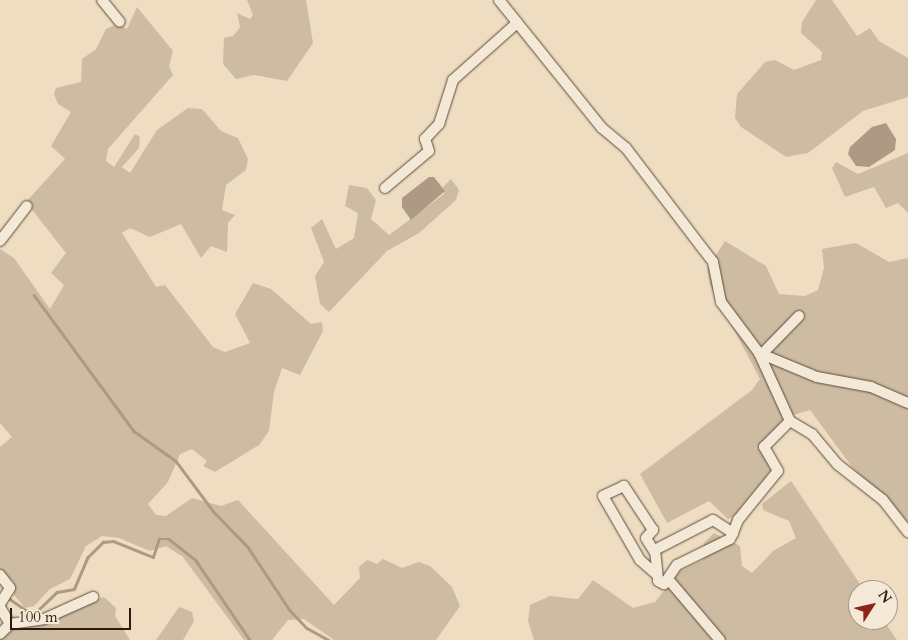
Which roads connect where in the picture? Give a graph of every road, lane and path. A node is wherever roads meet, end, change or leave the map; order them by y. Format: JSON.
{"nodes":[{"id":1,"x":102,"y":0,"type":"edge"},
{"id":2,"x":499,"y":0,"type":"edge"},
{"id":3,"x":120,"y":22,"type":"dead end"},
{"id":4,"x":517,"y":22,"type":"junction"},
{"id":5,"x":385,"y":188,"type":"dead end"},
{"id":6,"x":27,"y":206,"type":"dead end"},
{"id":7,"x":0,"y":241,"type":"edge"},
{"id":8,"x":799,"y":316,"type":"dead end"},
{"id":9,"x":760,"y":353,"type":"junction"},
{"id":10,"x":908,"y":403,"type":"edge"},
{"id":11,"x":790,"y":421,"type":"junction"},
{"id":12,"x":908,"y":532,"type":"edge"},
{"id":13,"x":733,"y":533,"type":"junction"},
{"id":14,"x":654,"y":551,"type":"junction"},
{"id":15,"x":656,"y":574,"type":"junction"},
{"id":16,"x":0,"y":575,"type":"edge"},
{"id":17,"x":668,"y":579,"type":"junction"},
{"id":18,"x":93,"y":598,"type":"dead end"},
{"id":19,"x":0,"y":606,"type":"edge"},
{"id":20,"x":10,"y":624,"type":"junction"},
{"id":21,"x":0,"y":634,"type":"edge"},
{"id":22,"x":720,"y":640,"type":"edge"}],
"edges":[{"from":1,"to":3,"type":"street"},
{"from":2,"to":4,"type":"street"},
{"from":4,"to":5,"type":"street"},
{"from":4,"to":9,"type":"street"},
{"from":6,"to":7,"type":"street"},
{"from":8,"to":9,"type":"street"},
{"from":9,"to":10,"type":"street"},
{"from":9,"to":11,"type":"street"},
{"from":11,"to":12,"type":"street"},
{"from":11,"to":13,"type":"street"},
{"from":13,"to":14,"type":"street"},
{"from":13,"to":17,"type":"street"},
{"from":14,"to":15,"type":"street"},
{"from":14,"to":15,"type":"street"},
{"from":15,"to":17,"type":"street"},
{"from":16,"to":19,"type":"street"},
{"from":17,"to":22,"type":"street"},
{"from":18,"to":20,"type":"street"},
{"from":19,"to":20,"type":"street"},
{"from":20,"to":21,"type":"street"}]}
